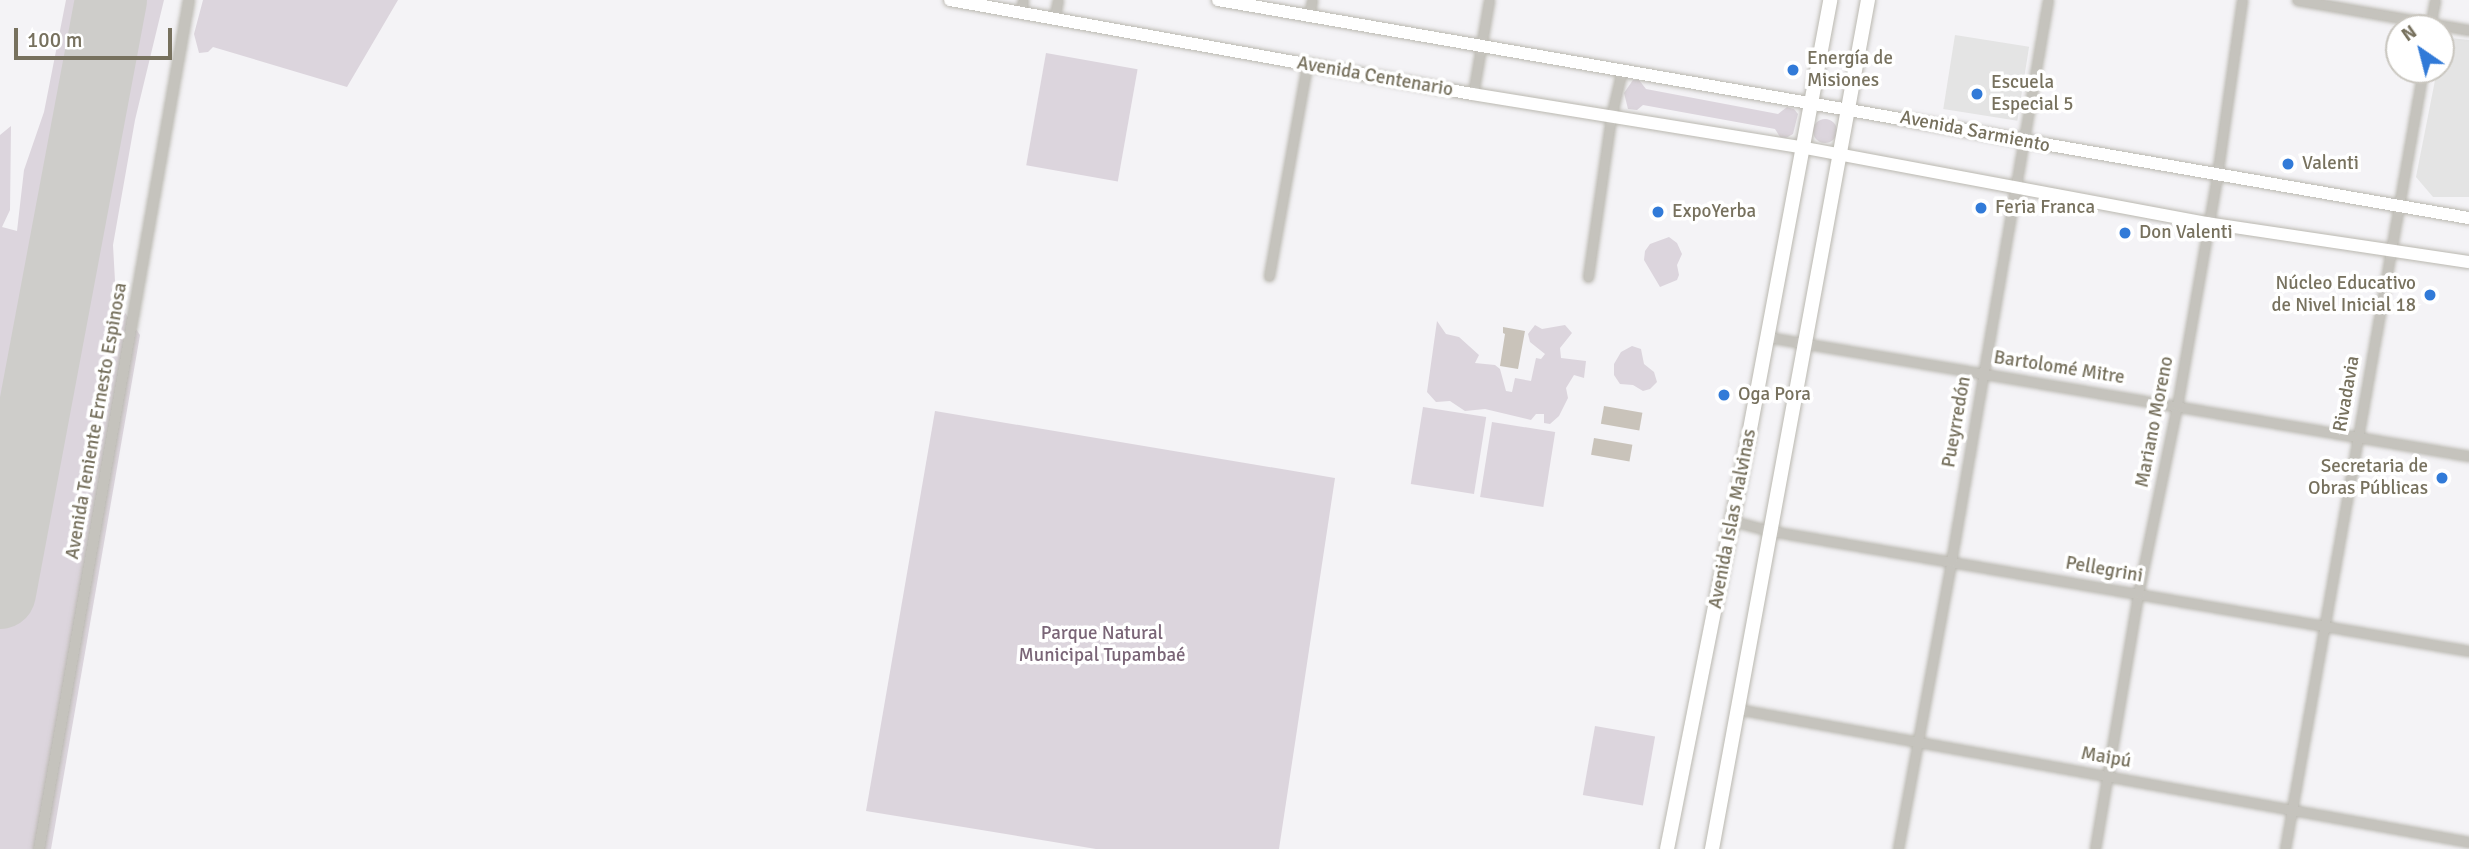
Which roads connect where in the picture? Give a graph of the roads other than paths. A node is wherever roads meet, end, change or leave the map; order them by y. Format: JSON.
{"nodes":[{"id":1,"x":189,"y":0,"type":"edge"},
{"id":2,"x":950,"y":0,"type":"edge"},
{"id":3,"x":1058,"y":0,"type":"edge"},
{"id":4,"x":1218,"y":0,"type":"edge"},
{"id":5,"x":1312,"y":0,"type":"edge"},
{"id":6,"x":1489,"y":0,"type":"edge"},
{"id":7,"x":1830,"y":0,"type":"edge"},
{"id":8,"x":1868,"y":0,"type":"edge"},
{"id":9,"x":2048,"y":0,"type":"edge"},
{"id":10,"x":2242,"y":0,"type":"edge"},
{"id":11,"x":2297,"y":0,"type":"edge"},
{"id":12,"x":1022,"y":7,"type":"edge"},
{"id":13,"x":1309,"y":16,"type":"junction"},
{"id":14,"x":2385,"y":17,"type":"edge"},
{"id":15,"x":1054,"y":20,"type":"junction"},
{"id":16,"x":1481,"y":46,"type":"junction"},
{"id":17,"x":1307,"y":65,"type":"junction"},
{"id":18,"x":1622,"y":69,"type":"junction"},
{"id":19,"x":2421,"y":84,"type":"edge"},
{"id":20,"x":1473,"y":94,"type":"junction"},
{"id":21,"x":1810,"y":103,"type":"junction"},
{"id":22,"x":1850,"y":109,"type":"junction"},
{"id":23,"x":1611,"y":117,"type":"junction"},
{"id":24,"x":2023,"y":141,"type":"junction"},
{"id":25,"x":1800,"y":147,"type":"junction"},
{"id":26,"x":1842,"y":156,"type":"junction"},
{"id":27,"x":2217,"y":176,"type":"junction"},
{"id":28,"x":2017,"y":189,"type":"junction"},
{"id":29,"x":2400,"y":207,"type":"junction"},
{"id":30,"x":2469,"y":218,"type":"edge"},
{"id":31,"x":2207,"y":223,"type":"junction"},
{"id":32,"x":2391,"y":251,"type":"junction"},
{"id":33,"x":2469,"y":262,"type":"edge"},
{"id":34,"x":1269,"y":276,"type":"dead end"},
{"id":35,"x":1588,"y":277,"type":"dead end"},
{"id":36,"x":1766,"y":337,"type":"junction"},
{"id":37,"x":1805,"y":344,"type":"junction"},
{"id":38,"x":1983,"y":374,"type":"junction"},
{"id":39,"x":2177,"y":406,"type":"junction"},
{"id":40,"x":2357,"y":438,"type":"junction"},
{"id":41,"x":2469,"y":456,"type":"edge"},
{"id":42,"x":1733,"y":521,"type":"junction"},
{"id":43,"x":1771,"y":531,"type":"junction"},
{"id":44,"x":1951,"y":562,"type":"junction"},
{"id":45,"x":2137,"y":594,"type":"junction"},
{"id":46,"x":2324,"y":626,"type":"junction"},
{"id":47,"x":2469,"y":651,"type":"edge"},
{"id":48,"x":1737,"y":709,"type":"junction"},
{"id":49,"x":1917,"y":742,"type":"junction"},
{"id":50,"x":2108,"y":776,"type":"junction"},
{"id":51,"x":2292,"y":808,"type":"junction"},
{"id":52,"x":2469,"y":842,"type":"edge"},
{"id":53,"x":39,"y":849,"type":"edge"},
{"id":54,"x":1667,"y":849,"type":"edge"},
{"id":55,"x":1712,"y":849,"type":"edge"},
{"id":56,"x":1898,"y":849,"type":"edge"},
{"id":57,"x":2095,"y":849,"type":"edge"},
{"id":58,"x":2285,"y":849,"type":"edge"}],
"edges":[{"from":1,"to":53,"type":"street","name":"Avenida Teniente Ernesto Espinosa"},
{"from":2,"to":12,"type":"main road","name":"Avenida Centenario"},
{"from":3,"to":15,"type":"street"},
{"from":4,"to":13,"type":"main road"},
{"from":5,"to":13,"type":"street"},
{"from":6,"to":16,"type":"street"},
{"from":7,"to":21,"type":"main road","name":"Avenida Islas Malvinas"},
{"from":8,"to":22,"type":"main road","name":"Avenida Islas Malvinas"},
{"from":9,"to":24,"type":"street","name":"Pueyrredón"},
{"from":10,"to":27,"type":"street","name":"Mariano Moreno"},
{"from":11,"to":14,"type":"street"},
{"from":12,"to":15,"type":"main road","name":"Avenida Centenario"},
{"from":13,"to":16,"type":"main road"},
{"from":15,"to":17,"type":"main road","name":"Avenida Centenario"},
{"from":16,"to":18,"type":"main road","name":"Avenida Sarmiento"},
{"from":16,"to":20,"type":"street"},
{"from":17,"to":20,"type":"main road","name":"Avenida Centenario"},
{"from":17,"to":34,"type":"street"},
{"from":18,"to":21,"type":"main road","name":"Avenida Sarmiento"},
{"from":18,"to":23,"type":"street"},
{"from":19,"to":29,"type":"street","name":"Rivadavia"},
{"from":20,"to":23,"type":"main road","name":"Avenida Centenario"},
{"from":21,"to":22,"type":"main road","name":"Avenida Sarmiento"},
{"from":21,"to":25,"type":"main road","name":"Avenida Islas Malvinas"},
{"from":22,"to":24,"type":"main road","name":"Avenida Sarmiento"},
{"from":22,"to":26,"type":"main road","name":"Avenida Islas Malvinas"},
{"from":23,"to":25,"type":"main road","name":"Avenida Centenario"},
{"from":23,"to":35,"type":"street"},
{"from":24,"to":27,"type":"main road","name":"Avenida Sarmiento"},
{"from":24,"to":28,"type":"street","name":"Pueyrredón"},
{"from":25,"to":26,"type":"main road"},
{"from":25,"to":36,"type":"main road","name":"Avenida Islas Malvinas"},
{"from":26,"to":28,"type":"main road"},
{"from":26,"to":37,"type":"main road","name":"Avenida Islas Malvinas"},
{"from":27,"to":29,"type":"main road","name":"Avenida Sarmiento"},
{"from":27,"to":31,"type":"street","name":"Mariano Moreno"},
{"from":28,"to":31,"type":"main road"},
{"from":28,"to":38,"type":"street","name":"Pueyrredón"},
{"from":29,"to":30,"type":"main road","name":"Avenida Sarmiento"},
{"from":29,"to":32,"type":"street","name":"Rivadavia"},
{"from":31,"to":32,"type":"main road"},
{"from":31,"to":39,"type":"street","name":"Mariano Moreno"},
{"from":32,"to":33,"type":"main road"},
{"from":32,"to":40,"type":"street","name":"Rivadavia"},
{"from":36,"to":37,"type":"street","name":"Bartolomé Mitre"},
{"from":36,"to":42,"type":"main road","name":"Avenida Islas Malvinas"},
{"from":37,"to":38,"type":"street","name":"Bartolomé Mitre"},
{"from":37,"to":43,"type":"main road","name":"Avenida Islas Malvinas"},
{"from":38,"to":39,"type":"street","name":"Bartolomé Mitre"},
{"from":38,"to":44,"type":"street","name":"Pueyrredón"},
{"from":39,"to":40,"type":"street","name":"Bartolomé Mitre"},
{"from":39,"to":45,"type":"street","name":"Mariano Moreno"},
{"from":40,"to":41,"type":"street","name":"Bartolomé Mitre"},
{"from":40,"to":46,"type":"street","name":"Rivadavia"},
{"from":42,"to":43,"type":"street","name":"Pellegrini"},
{"from":42,"to":54,"type":"main road","name":"Avenida Islas Malvinas"},
{"from":43,"to":44,"type":"street","name":"Pellegrini"},
{"from":43,"to":48,"type":"main road","name":"Avenida Islas Malvinas"},
{"from":44,"to":45,"type":"street","name":"Pellegrini"},
{"from":44,"to":49,"type":"street","name":"Pueyrredón"},
{"from":45,"to":46,"type":"street","name":"Pellegrini"},
{"from":45,"to":50,"type":"street","name":"Mariano Moreno"},
{"from":46,"to":47,"type":"street","name":"Pellegrini"},
{"from":46,"to":51,"type":"street","name":"Rivadavia"},
{"from":48,"to":49,"type":"street","name":"Maipú"},
{"from":48,"to":55,"type":"main road","name":"Avenida Islas Malvinas"},
{"from":49,"to":50,"type":"street","name":"Maipú"},
{"from":49,"to":56,"type":"street","name":"Pueyrredón"},
{"from":50,"to":51,"type":"street","name":"Maipú"},
{"from":50,"to":57,"type":"street","name":"Mariano Moreno"},
{"from":51,"to":52,"type":"street","name":"Maipú"},
{"from":51,"to":58,"type":"street","name":"Rivadavia"}]}
